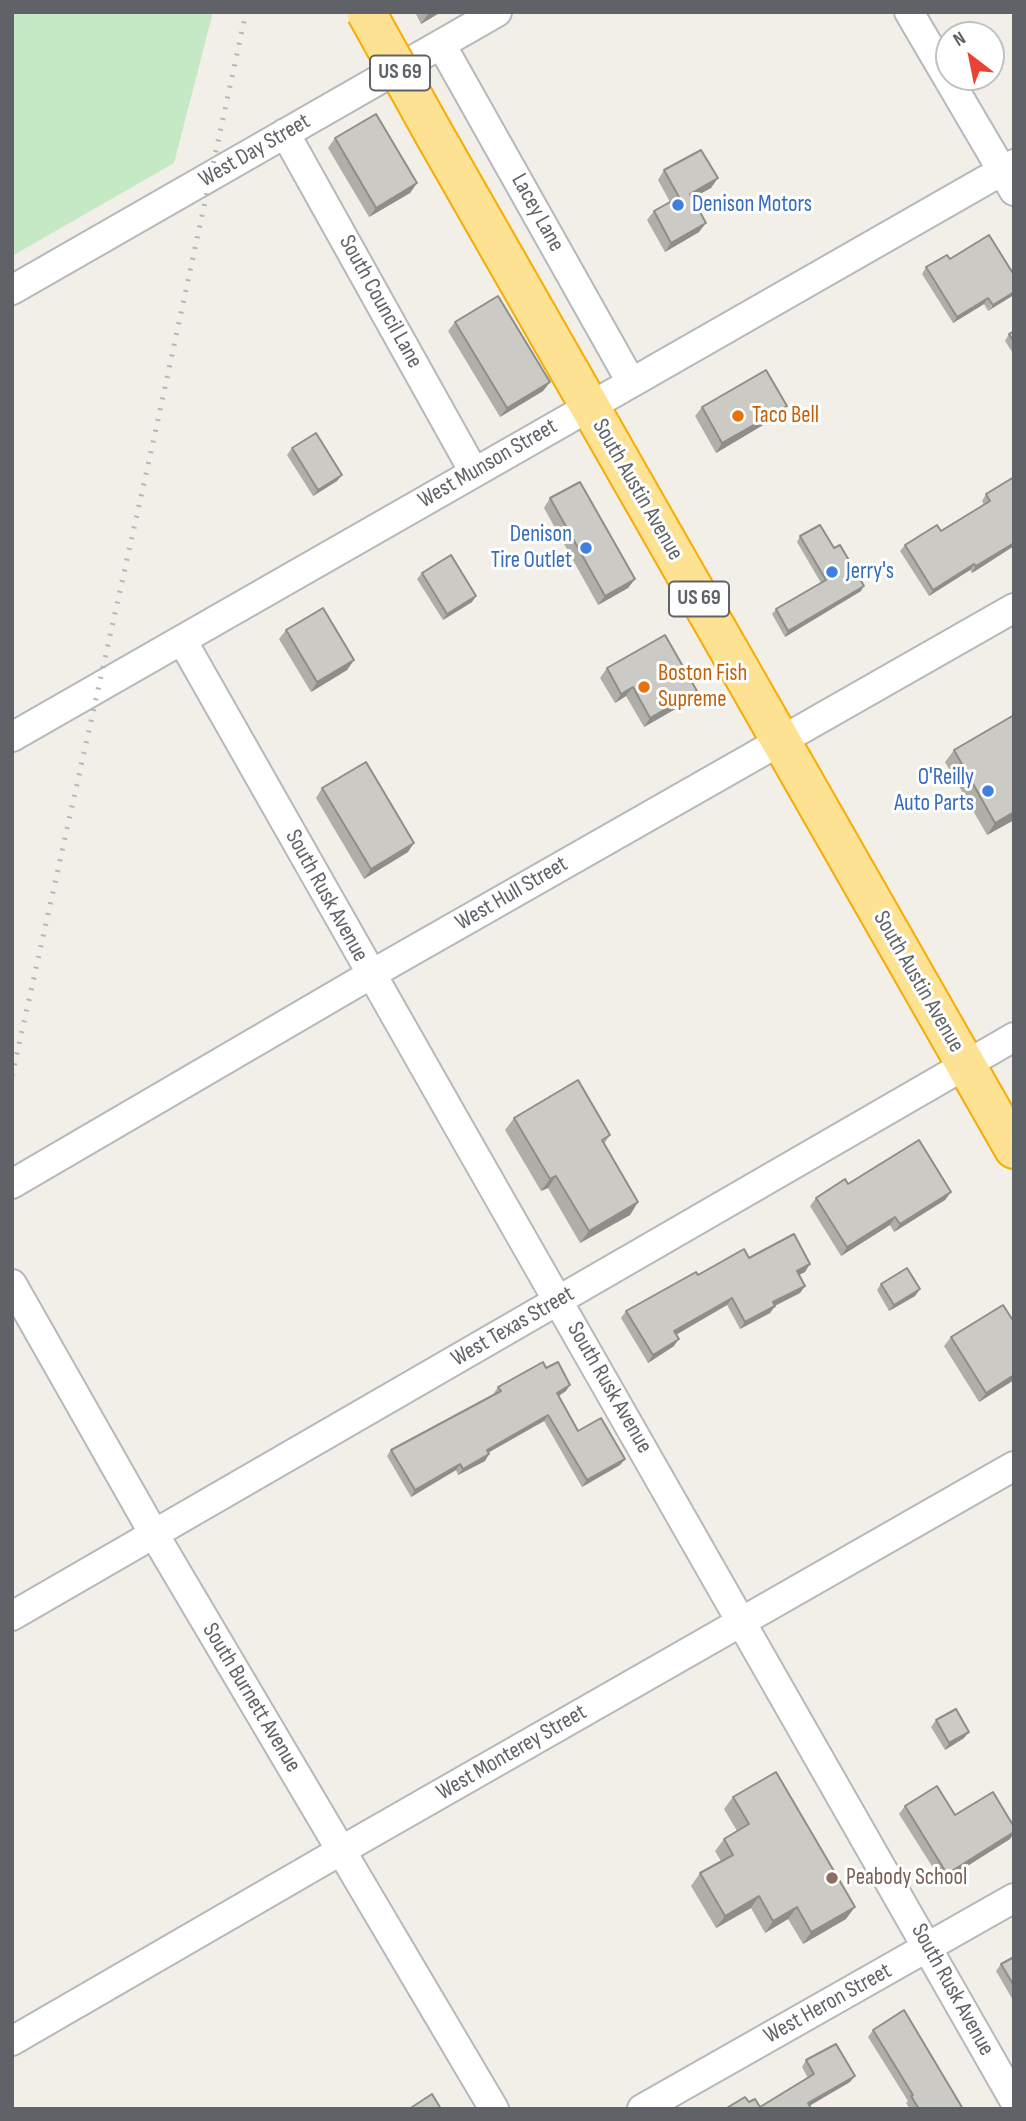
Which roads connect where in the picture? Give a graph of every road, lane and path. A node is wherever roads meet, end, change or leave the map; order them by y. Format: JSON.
{"nodes":[{"id":1,"x":366,"y":12,"type":"edge"},
{"id":2,"x":497,"y":12,"type":"edge"},
{"id":3,"x":909,"y":12,"type":"edge"},
{"id":4,"x":442,"y":44,"type":"junction"},
{"id":5,"x":285,"y":133,"type":"junction"},
{"id":6,"x":1010,"y":175,"type":"edge"},
{"id":7,"x":12,"y":290,"type":"edge"},
{"id":8,"x":631,"y":382,"type":"junction"},
{"id":9,"x":589,"y":406,"type":"junction"},
{"id":10,"x":474,"y":472,"type":"junction"},
{"id":11,"x":1014,"y":608,"type":"edge"},
{"id":12,"x":182,"y":640,"type":"junction"},
{"id":13,"x":12,"y":737,"type":"edge"},
{"id":14,"x":780,"y":741,"type":"junction"},
{"id":15,"x":370,"y":975,"type":"junction"},
{"id":16,"x":1014,"y":1037,"type":"edge"},
{"id":17,"x":965,"y":1065,"type":"junction"},
{"id":18,"x":1014,"y":1149,"type":"edge"},
{"id":19,"x":12,"y":1184,"type":"edge"},
{"id":20,"x":12,"y":1284,"type":"edge"},
{"id":21,"x":559,"y":1300,"type":"junction"},
{"id":22,"x":1014,"y":1466,"type":"edge"},
{"id":23,"x":153,"y":1534,"type":"junction"},
{"id":24,"x":12,"y":1616,"type":"edge"},
{"id":25,"x":743,"y":1622,"type":"junction"},
{"id":26,"x":342,"y":1850,"type":"junction"},
{"id":27,"x":1014,"y":1898,"type":"edge"},
{"id":28,"x":928,"y":1947,"type":"junction"},
{"id":29,"x":12,"y":2041,"type":"edge"},
{"id":30,"x":1014,"y":2100,"type":"edge"},
{"id":31,"x":494,"y":2109,"type":"edge"},
{"id":32,"x":642,"y":2109,"type":"edge"}],
"edges":[{"from":1,"to":9,"type":"highway","name":"South Austin Avenue","number":"US 69","bridge":true},
{"from":2,"to":4,"type":"street","name":"West Day Street"},
{"from":3,"to":6,"type":"street"},
{"from":4,"to":5,"type":"street","name":"West Day Street"},
{"from":4,"to":8,"type":"street","name":"Lacey Lane"},
{"from":5,"to":7,"type":"street","name":"West Day Street"},
{"from":5,"to":10,"type":"street","name":"South Council Lane"},
{"from":6,"to":8,"type":"street","name":"West Munson Street"},
{"from":8,"to":9,"type":"street","name":"West Munson Street"},
{"from":9,"to":10,"type":"street","name":"West Munson Street"},
{"from":9,"to":14,"type":"highway","name":"South Austin Avenue","number":"US 69"},
{"from":10,"to":12,"type":"street","name":"West Munson Street"},
{"from":11,"to":14,"type":"street","name":"West Hull Street"},
{"from":12,"to":13,"type":"street","name":"West Munson Street"},
{"from":12,"to":15,"type":"street","name":"South Rusk Avenue"},
{"from":14,"to":15,"type":"street","name":"West Hull Street"},
{"from":14,"to":17,"type":"highway","name":"South Austin Avenue","number":"US 69"},
{"from":15,"to":19,"type":"street","name":"West Hull Street"},
{"from":15,"to":21,"type":"street","name":"South Rusk Avenue"},
{"from":16,"to":17,"type":"street","name":"West Texas Street"},
{"from":17,"to":18,"type":"highway","name":"South Austin Avenue","number":"US 69"},
{"from":17,"to":21,"type":"street","name":"West Texas Street"},
{"from":20,"to":23,"type":"street","name":"South Burnett Avenue"},
{"from":21,"to":23,"type":"street","name":"West Texas Street"},
{"from":21,"to":25,"type":"street","name":"South Rusk Avenue"},
{"from":22,"to":25,"type":"street","name":"West Monterey Street"},
{"from":23,"to":24,"type":"street","name":"West Texas Street"},
{"from":23,"to":26,"type":"street","name":"South Burnett Avenue"},
{"from":25,"to":26,"type":"street","name":"West Monterey Street"},
{"from":25,"to":28,"type":"street","name":"South Rusk Avenue"},
{"from":26,"to":29,"type":"street","name":"West Monterey Street"},
{"from":26,"to":31,"type":"street","name":"South Burnett Avenue"},
{"from":27,"to":28,"type":"street","name":"West Heron Street"},
{"from":28,"to":30,"type":"street","name":"South Rusk Avenue"},
{"from":28,"to":32,"type":"street","name":"West Heron Street"}]}
